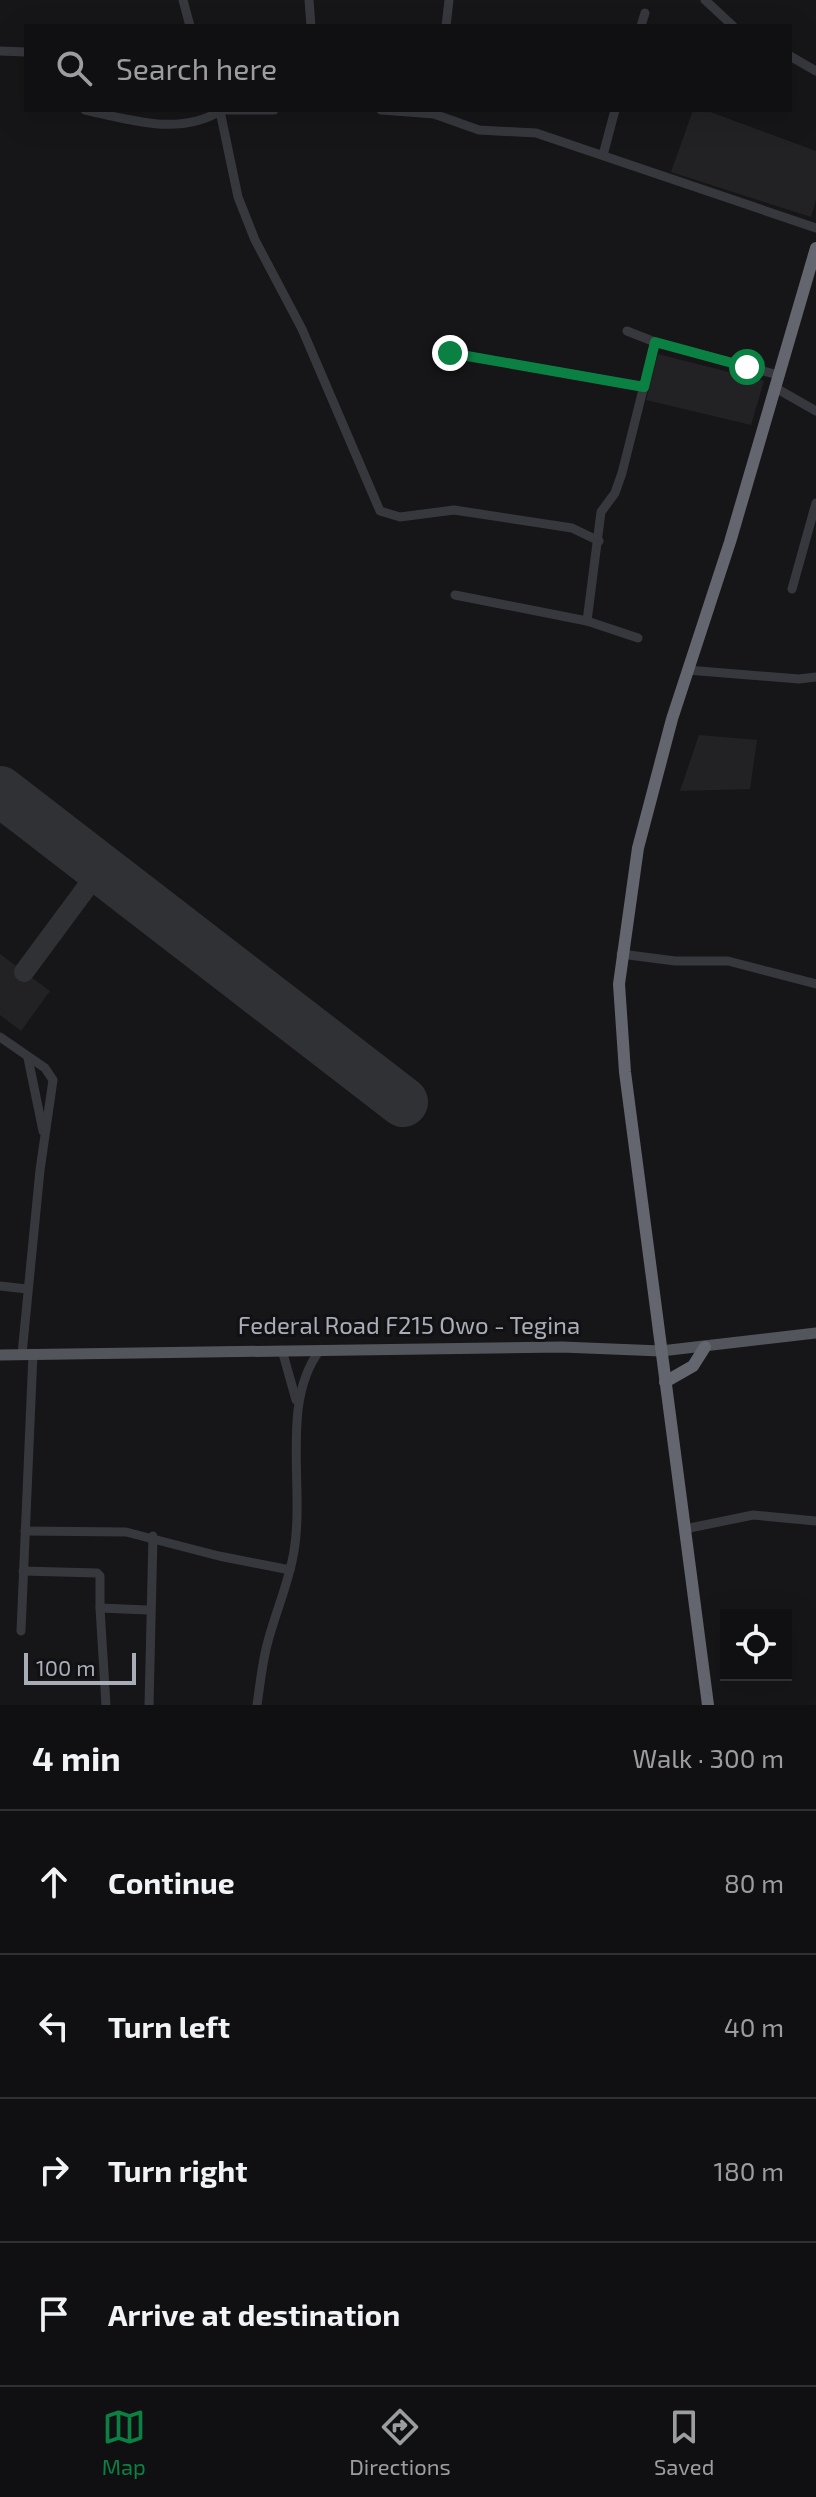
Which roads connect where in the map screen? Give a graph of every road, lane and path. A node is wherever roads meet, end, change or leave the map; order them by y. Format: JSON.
{"nodes":[{"id":1,"x":183,"y":0,"type":"edge"},
{"id":2,"x":309,"y":0,"type":"edge"},
{"id":3,"x":449,"y":0,"type":"edge"},
{"id":4,"x":705,"y":0,"type":"edge"},
{"id":5,"x":645,"y":13,"type":"dead end"},
{"id":6,"x":189,"y":24,"type":"edge"},
{"id":7,"x":311,"y":24,"type":"edge"},
{"id":8,"x":446,"y":24,"type":"edge"},
{"id":9,"x":642,"y":24,"type":"edge"},
{"id":10,"x":731,"y":24,"type":"edge"},
{"id":11,"x":0,"y":51,"type":"edge"},
{"id":12,"x":24,"y":52,"type":"edge"},
{"id":13,"x":792,"y":57,"type":"edge"},
{"id":14,"x":816,"y":71,"type":"edge"},
{"id":15,"x":96,"y":112,"type":"edge"},
{"id":16,"x":217,"y":112,"type":"edge"},
{"id":17,"x":220,"y":112,"type":"edge"},
{"id":18,"x":435,"y":112,"type":"edge"},
{"id":19,"x":614,"y":112,"type":"edge"},
{"id":20,"x":603,"y":155,"type":"junction"},
{"id":21,"x":816,"y":228,"type":"edge"},
{"id":22,"x":816,"y":248,"type":"edge"},
{"id":23,"x":627,"y":331,"type":"dead end"},
{"id":24,"x":655,"y":342,"type":"junction"},
{"id":25,"x":450,"y":353,"type":"dead end"},
{"id":26,"x":776,"y":381,"type":"junction"},
{"id":27,"x":644,"y":387,"type":"junction"},
{"id":28,"x":816,"y":411,"type":"edge"},
{"id":29,"x":816,"y":503,"type":"edge"},
{"id":30,"x":599,"y":541,"type":"junction"},
{"id":31,"x":792,"y":589,"type":"dead end"},
{"id":32,"x":455,"y":595,"type":"dead end"},
{"id":33,"x":587,"y":621,"type":"junction"},
{"id":34,"x":638,"y":638,"type":"dead end"},
{"id":35,"x":687,"y":670,"type":"junction"},
{"id":36,"x":816,"y":677,"type":"edge"},
{"id":37,"x":621,"y":954,"type":"junction"},
{"id":38,"x":816,"y":984,"type":"edge"},
{"id":39,"x":0,"y":1037,"type":"edge"},
{"id":40,"x":28,"y":1058,"type":"junction"},
{"id":41,"x":44,"y":1134,"type":"junction"},
{"id":42,"x":0,"y":1286,"type":"edge"},
{"id":43,"x":27,"y":1289,"type":"junction"},
{"id":44,"x":816,"y":1333,"type":"edge"},
{"id":45,"x":705,"y":1347,"type":"junction"},
{"id":46,"x":282,"y":1350,"type":"junction"},
{"id":47,"x":320,"y":1350,"type":"junction"},
{"id":48,"x":661,"y":1351,"type":"junction"},
{"id":49,"x":28,"y":1354,"type":"junction"},
{"id":50,"x":0,"y":1355,"type":"edge"},
{"id":51,"x":665,"y":1382,"type":"junction"},
{"id":52,"x":297,"y":1404,"type":"junction"},
{"id":53,"x":816,"y":1521,"type":"edge"},
{"id":54,"x":685,"y":1529,"type":"junction"},
{"id":55,"x":25,"y":1531,"type":"junction"},
{"id":56,"x":153,"y":1536,"type":"junction"},
{"id":57,"x":290,"y":1570,"type":"junction"},
{"id":58,"x":23,"y":1571,"type":"junction"},
{"id":59,"x":100,"y":1608,"type":"junction"},
{"id":60,"x":148,"y":1610,"type":"junction"},
{"id":61,"x":21,"y":1631,"type":"dead end"},
{"id":62,"x":106,"y":1705,"type":"edge"},
{"id":63,"x":149,"y":1705,"type":"edge"},
{"id":64,"x":257,"y":1705,"type":"edge"},
{"id":65,"x":708,"y":1705,"type":"edge"}],
"edges":[{"from":1,"to":6,"type":"street"},
{"from":2,"to":7,"type":"street"},
{"from":3,"to":8,"type":"street"},
{"from":4,"to":10,"type":"street"},
{"from":5,"to":9,"type":"street"},
{"from":11,"to":12,"type":"street"},
{"from":13,"to":14,"type":"street"},
{"from":15,"to":16,"type":"street"},
{"from":17,"to":30,"type":"street"},
{"from":18,"to":20,"type":"street"},
{"from":19,"to":20,"type":"street"},
{"from":20,"to":21,"type":"street"},
{"from":22,"to":26,"type":"highway"},
{"from":23,"to":24,"type":"street"},
{"from":24,"to":26,"type":"street"},
{"from":24,"to":27,"type":"street"},
{"from":25,"to":27,"type":"street"},
{"from":26,"to":28,"type":"street"},
{"from":26,"to":35,"type":"highway"},
{"from":27,"to":30,"type":"street"},
{"from":29,"to":31,"type":"street"},
{"from":30,"to":33,"type":"street"},
{"from":32,"to":33,"type":"street"},
{"from":33,"to":34,"type":"street"},
{"from":35,"to":36,"type":"street"},
{"from":35,"to":37,"type":"highway"},
{"from":37,"to":38,"type":"street"},
{"from":37,"to":48,"type":"highway"},
{"from":39,"to":40,"type":"street"},
{"from":40,"to":41,"type":"street"},
{"from":40,"to":41,"type":"street"},
{"from":41,"to":43,"type":"street"},
{"from":42,"to":43,"type":"street"},
{"from":43,"to":49,"type":"street"},
{"from":44,"to":45,"type":"main road","name":"Federal Road F215 Owo - Tegina"},
{"from":45,"to":48,"type":"main road","name":"Federal Road F215 Owo - Tegina"},
{"from":45,"to":51,"type":"highway"},
{"from":46,"to":47,"type":"main road","name":"Federal Road F215 Owo - Tegina"},
{"from":46,"to":49,"type":"main road","name":"Federal Road F215 Owo - Tegina"},
{"from":46,"to":52,"type":"street"},
{"from":47,"to":48,"type":"main road","name":"Federal Road F215 Owo - Tegina"},
{"from":47,"to":52,"type":"street"},
{"from":48,"to":51,"type":"highway"},
{"from":49,"to":50,"type":"main road","name":"Federal Road F215 Owo - Tegina"},
{"from":49,"to":55,"type":"street"},
{"from":51,"to":54,"type":"highway"},
{"from":52,"to":57,"type":"street"},
{"from":53,"to":54,"type":"street"},
{"from":54,"to":65,"type":"highway"},
{"from":55,"to":56,"type":"street"},
{"from":55,"to":58,"type":"street"},
{"from":56,"to":57,"type":"street"},
{"from":56,"to":60,"type":"street"},
{"from":57,"to":64,"type":"street"},
{"from":58,"to":59,"type":"street"},
{"from":58,"to":61,"type":"street"},
{"from":59,"to":60,"type":"street"},
{"from":59,"to":62,"type":"street"},
{"from":60,"to":63,"type":"street"}]}
